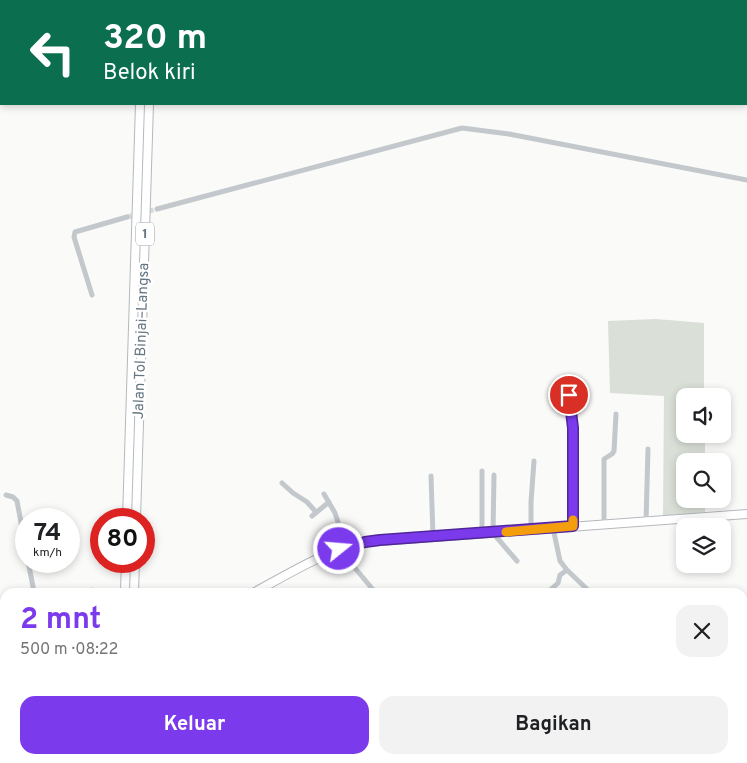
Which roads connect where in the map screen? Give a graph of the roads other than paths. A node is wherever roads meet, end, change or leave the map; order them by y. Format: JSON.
{"nodes":[{"id":1,"x":140,"y":105,"type":"edge"},
{"id":2,"x":149,"y":105,"type":"edge"},
{"id":3,"x":747,"y":180,"type":"edge"},
{"id":4,"x":157,"y":209,"type":"tunnel mouth"},
{"id":5,"x":127,"y":216,"type":"tunnel mouth"},
{"id":6,"x":92,"y":294,"type":"dead end"},
{"id":7,"x":569,"y":395,"type":"dead end"},
{"id":8,"x":616,"y":414,"type":"dead end"},
{"id":9,"x":648,"y":448,"type":"dead end"},
{"id":10,"x":534,"y":461,"type":"dead end"},
{"id":11,"x":482,"y":471,"type":"dead end"},
{"id":12,"x":494,"y":475,"type":"dead end"},
{"id":13,"x":431,"y":476,"type":"dead end"},
{"id":14,"x":282,"y":483,"type":"dead end"},
{"id":15,"x":324,"y":494,"type":"dead end"},
{"id":16,"x":6,"y":495,"type":"dead end"},
{"id":17,"x":329,"y":502,"type":"junction"},
{"id":18,"x":18,"y":508,"type":"edge"},
{"id":19,"x":127,"y":508,"type":"edge"},
{"id":20,"x":136,"y":508,"type":"edge"},
{"id":21,"x":747,"y":514,"type":"edge"},
{"id":22,"x":646,"y":522,"type":"junction"},
{"id":23,"x":604,"y":525,"type":"junction"},
{"id":24,"x":573,"y":526,"type":"junction"},
{"id":25,"x":553,"y":528,"type":"junction"},
{"id":26,"x":531,"y":530,"type":"junction"},
{"id":27,"x":482,"y":533,"type":"junction"},
{"id":28,"x":493,"y":533,"type":"junction"},
{"id":29,"x":433,"y":536,"type":"junction"},
{"id":30,"x":342,"y":548,"type":"junction"},
{"id":31,"x":517,"y":560,"type":"dead end"},
{"id":32,"x":567,"y":570,"type":"junction"},
{"id":33,"x":30,"y":573,"type":"edge"},
{"id":34,"x":126,"y":573,"type":"edge"},
{"id":35,"x":135,"y":573,"type":"edge"},
{"id":36,"x":33,"y":588,"type":"edge"},
{"id":37,"x":125,"y":588,"type":"edge"},
{"id":38,"x":134,"y":588,"type":"edge"},
{"id":39,"x":262,"y":588,"type":"edge"},
{"id":40,"x":372,"y":588,"type":"edge"},
{"id":41,"x":552,"y":588,"type":"edge"},
{"id":42,"x":586,"y":588,"type":"edge"}],
"edges":[{"from":1,"to":19,"type":"highway","name":"Jalan Tol Binjai–Langsa","number":"1"},
{"from":2,"to":20,"type":"highway","name":"Jalan Tol Binjai–Langsa","number":"1"},
{"from":3,"to":4,"type":"street"},
{"from":5,"to":6,"type":"street"},
{"from":7,"to":24,"type":"street"},
{"from":8,"to":23,"type":"street"},
{"from":9,"to":22,"type":"street"},
{"from":10,"to":26,"type":"street"},
{"from":11,"to":27,"type":"street"},
{"from":12,"to":28,"type":"street"},
{"from":13,"to":29,"type":"street"},
{"from":14,"to":17,"type":"street"},
{"from":15,"to":17,"type":"street"},
{"from":16,"to":18,"type":"street"},
{"from":17,"to":30,"type":"street"},
{"from":21,"to":22,"type":"highway"},
{"from":22,"to":23,"type":"highway"},
{"from":23,"to":24,"type":"highway"},
{"from":24,"to":25,"type":"highway"},
{"from":25,"to":26,"type":"highway"},
{"from":25,"to":32,"type":"street"},
{"from":26,"to":28,"type":"highway"},
{"from":27,"to":28,"type":"highway"},
{"from":27,"to":29,"type":"highway"},
{"from":28,"to":31,"type":"street"},
{"from":29,"to":30,"type":"highway"},
{"from":30,"to":39,"type":"highway"},
{"from":30,"to":40,"type":"street"},
{"from":32,"to":41,"type":"street"},
{"from":32,"to":42,"type":"street"},
{"from":33,"to":36,"type":"street"},
{"from":34,"to":37,"type":"highway"},
{"from":35,"to":38,"type":"highway"}]}
